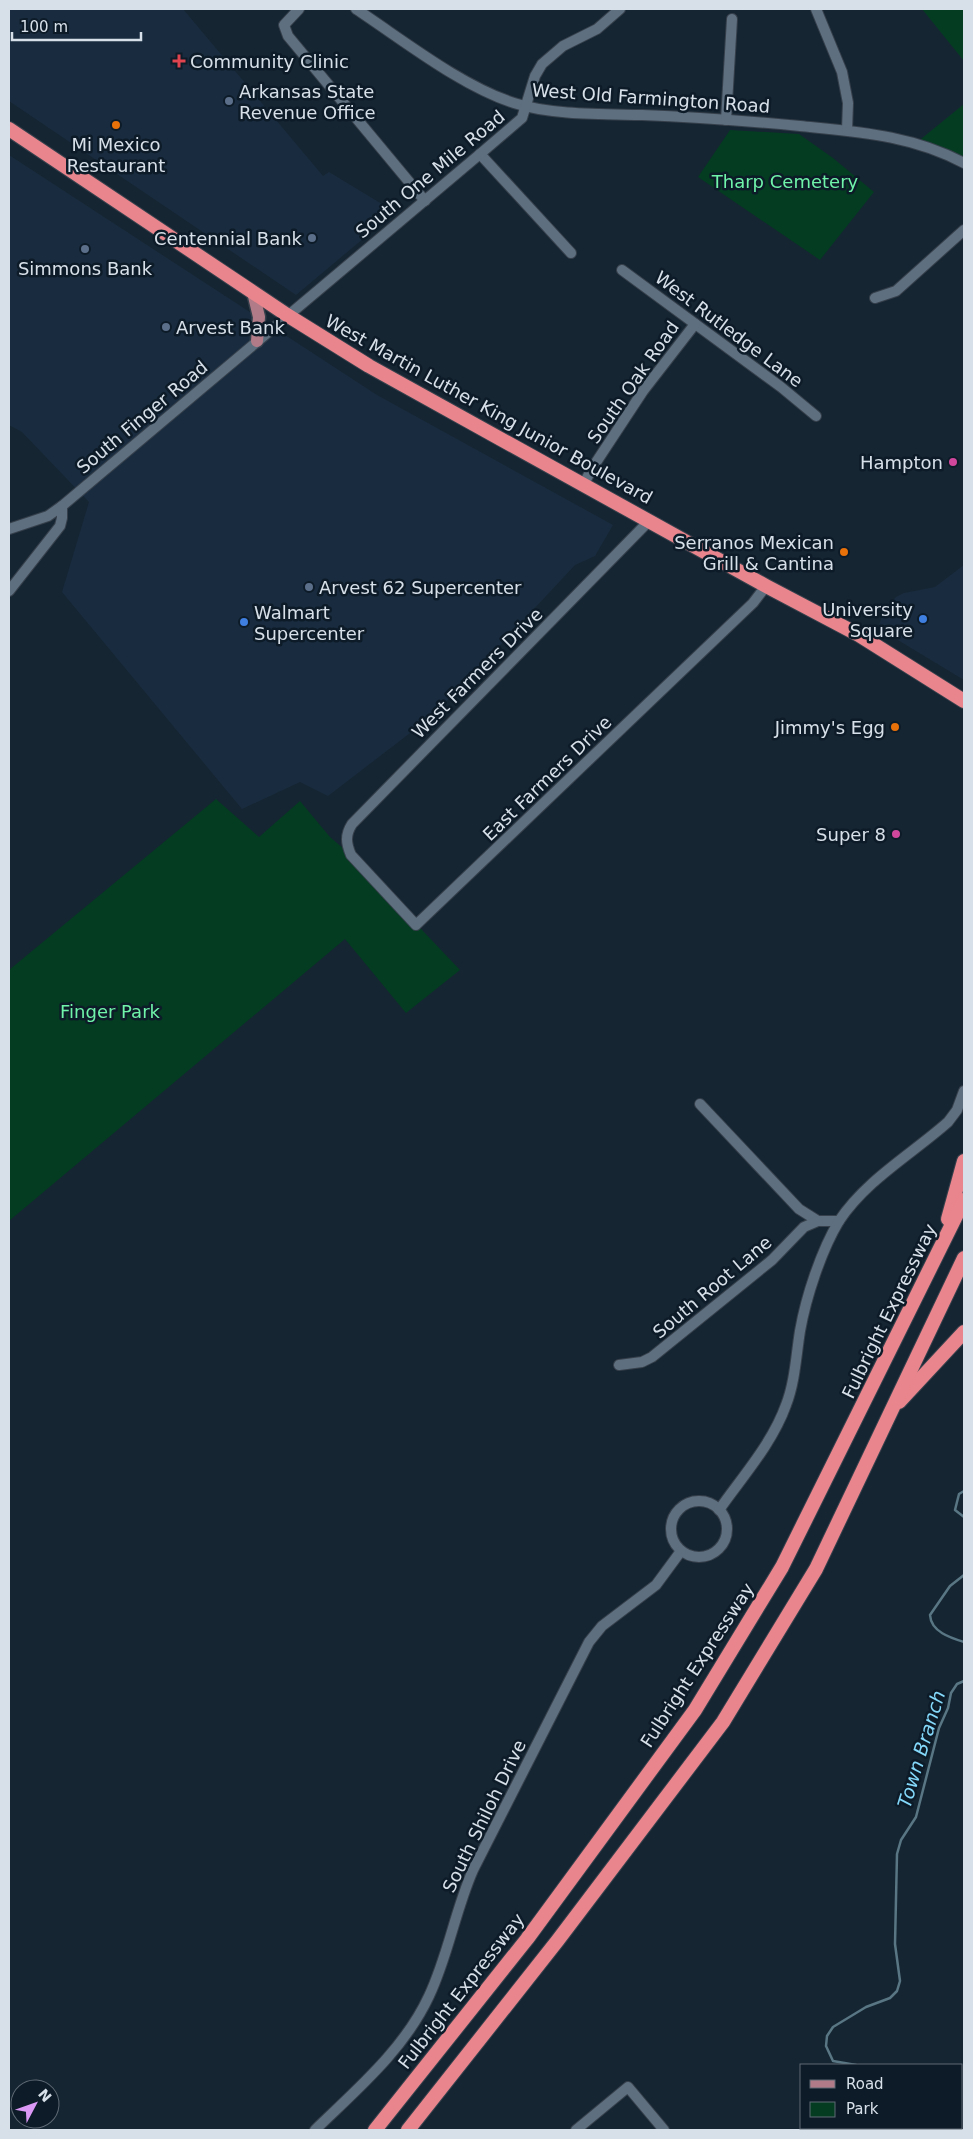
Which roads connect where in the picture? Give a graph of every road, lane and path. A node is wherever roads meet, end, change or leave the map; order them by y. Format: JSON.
{"nodes":[{"id":1,"x":299,"y":9,"type":"edge"},
{"id":2,"x":356,"y":9,"type":"edge"},
{"id":3,"x":620,"y":9,"type":"edge"},
{"id":4,"x":816,"y":9,"type":"edge"},
{"id":5,"x":732,"y":19,"type":"dead end"},
{"id":6,"x":526,"y":106,"type":"junction"},
{"id":7,"x":726,"y":120,"type":"junction"},
{"id":8,"x":9,"y":129,"type":"edge"},
{"id":9,"x":847,"y":130,"type":"junction"},
{"id":10,"x":480,"y":154,"type":"junction"},
{"id":11,"x":964,"y":163,"type":"edge"},
{"id":12,"x":425,"y":201,"type":"junction"},
{"id":13,"x":964,"y":230,"type":"edge"},
{"id":14,"x":571,"y":254,"type":"dead end"},
{"id":15,"x":622,"y":270,"type":"dead end"},
{"id":16,"x":253,"y":292,"type":"junction"},
{"id":17,"x":874,"y":298,"type":"dead end"},
{"id":18,"x":287,"y":315,"type":"junction"},
{"id":19,"x":695,"y":324,"type":"junction"},
{"id":20,"x":257,"y":341,"type":"junction"},
{"id":21,"x":816,"y":416,"type":"dead end"},
{"id":22,"x":584,"y":486,"type":"junction"},
{"id":23,"x":62,"y":506,"type":"junction"},
{"id":24,"x":649,"y":521,"type":"junction"},
{"id":25,"x":9,"y":529,"type":"edge"},
{"id":26,"x":766,"y":586,"type":"junction"},
{"id":27,"x":9,"y":591,"type":"edge"},
{"id":28,"x":964,"y":701,"type":"edge"},
{"id":29,"x":351,"y":856,"type":"joint"},
{"id":30,"x":964,"y":1091,"type":"edge"},
{"id":31,"x":700,"y":1104,"type":"dead end"},
{"id":32,"x":964,"y":1161,"type":"edge"},
{"id":33,"x":964,"y":1200,"type":"edge"},
{"id":34,"x":818,"y":1221,"type":"junction"},
{"id":35,"x":840,"y":1221,"type":"junction"},
{"id":36,"x":937,"y":1256,"type":"junction"},
{"id":37,"x":964,"y":1258,"type":"edge"},
{"id":38,"x":964,"y":1332,"type":"edge"},
{"id":39,"x":620,"y":1365,"type":"dead end"},
{"id":40,"x":890,"y":1412,"type":"junction"},
{"id":41,"x":719,"y":1510,"type":"junction"},
{"id":42,"x":682,"y":1550,"type":"junction"},
{"id":43,"x":315,"y":2130,"type":"edge"},
{"id":44,"x":375,"y":2130,"type":"edge"},
{"id":45,"x":408,"y":2130,"type":"edge"},
{"id":46,"x":576,"y":2130,"type":"edge"},
{"id":47,"x":664,"y":2130,"type":"edge"}],
"edges":[{"from":1,"to":12,"type":"street"},
{"from":2,"to":6,"type":"street","name":"West Old Farmington Road"},
{"from":3,"to":6,"type":"street","name":"South One Mile Road"},
{"from":4,"to":9,"type":"street"},
{"from":5,"to":7,"type":"street"},
{"from":6,"to":7,"type":"street","name":"West Old Farmington Road"},
{"from":6,"to":10,"type":"street","name":"South One Mile Road"},
{"from":7,"to":9,"type":"street","name":"West Old Farmington Road"},
{"from":8,"to":16,"type":"highway","name":"West Martin Luther King Junior Boulevard"},
{"from":9,"to":11,"type":"street","name":"West Old Farmington Road"},
{"from":10,"to":12,"type":"street","name":"South One Mile Road"},
{"from":10,"to":14,"type":"street"},
{"from":12,"to":18,"type":"street","name":"South One Mile Road"},
{"from":13,"to":17,"type":"street"},
{"from":15,"to":19,"type":"street","name":"West Rutledge Lane"},
{"from":16,"to":18,"type":"highway","name":"West Martin Luther King Junior Boulevard"},
{"from":16,"to":20,"type":"main road"},
{"from":18,"to":20,"type":"street","name":"South Finger Road"},
{"from":18,"to":22,"type":"highway","name":"West Martin Luther King Junior Boulevard"},
{"from":19,"to":21,"type":"street","name":"West Rutledge Lane"},
{"from":19,"to":22,"type":"street","name":"South Oak Road"},
{"from":20,"to":23,"type":"street","name":"South Finger Road"},
{"from":22,"to":24,"type":"highway","name":"West Martin Luther King Junior Boulevard"},
{"from":23,"to":25,"type":"street","name":"South Finger Road"},
{"from":23,"to":27,"type":"street"},
{"from":24,"to":26,"type":"highway","name":"West Martin Luther King Junior Boulevard"},
{"from":24,"to":29,"type":"street","name":"West Farmers Drive"},
{"from":26,"to":28,"type":"highway","name":"West Martin Luther King Junior Boulevard"},
{"from":26,"to":29,"type":"street","name":"East Farmers Drive"},
{"from":30,"to":35,"type":"street"},
{"from":31,"to":34,"type":"street"},
{"from":32,"to":36,"type":"highway"},
{"from":33,"to":36,"type":"highway","name":"Fulbright Expressway"},
{"from":34,"to":35,"type":"street"},
{"from":34,"to":39,"type":"street","name":"South Root Lane"},
{"from":35,"to":41,"type":"street"},
{"from":36,"to":44,"type":"highway","name":"Fulbright Expressway"},
{"from":37,"to":40,"type":"highway"},
{"from":38,"to":40,"type":"highway"},
{"from":40,"to":45,"type":"highway"},
{"from":41,"to":42,"type":"street"},
{"from":41,"to":42,"type":"street"},
{"from":42,"to":43,"type":"street","name":"South Shiloh Drive"},
{"from":46,"to":47,"type":"street"}]}
